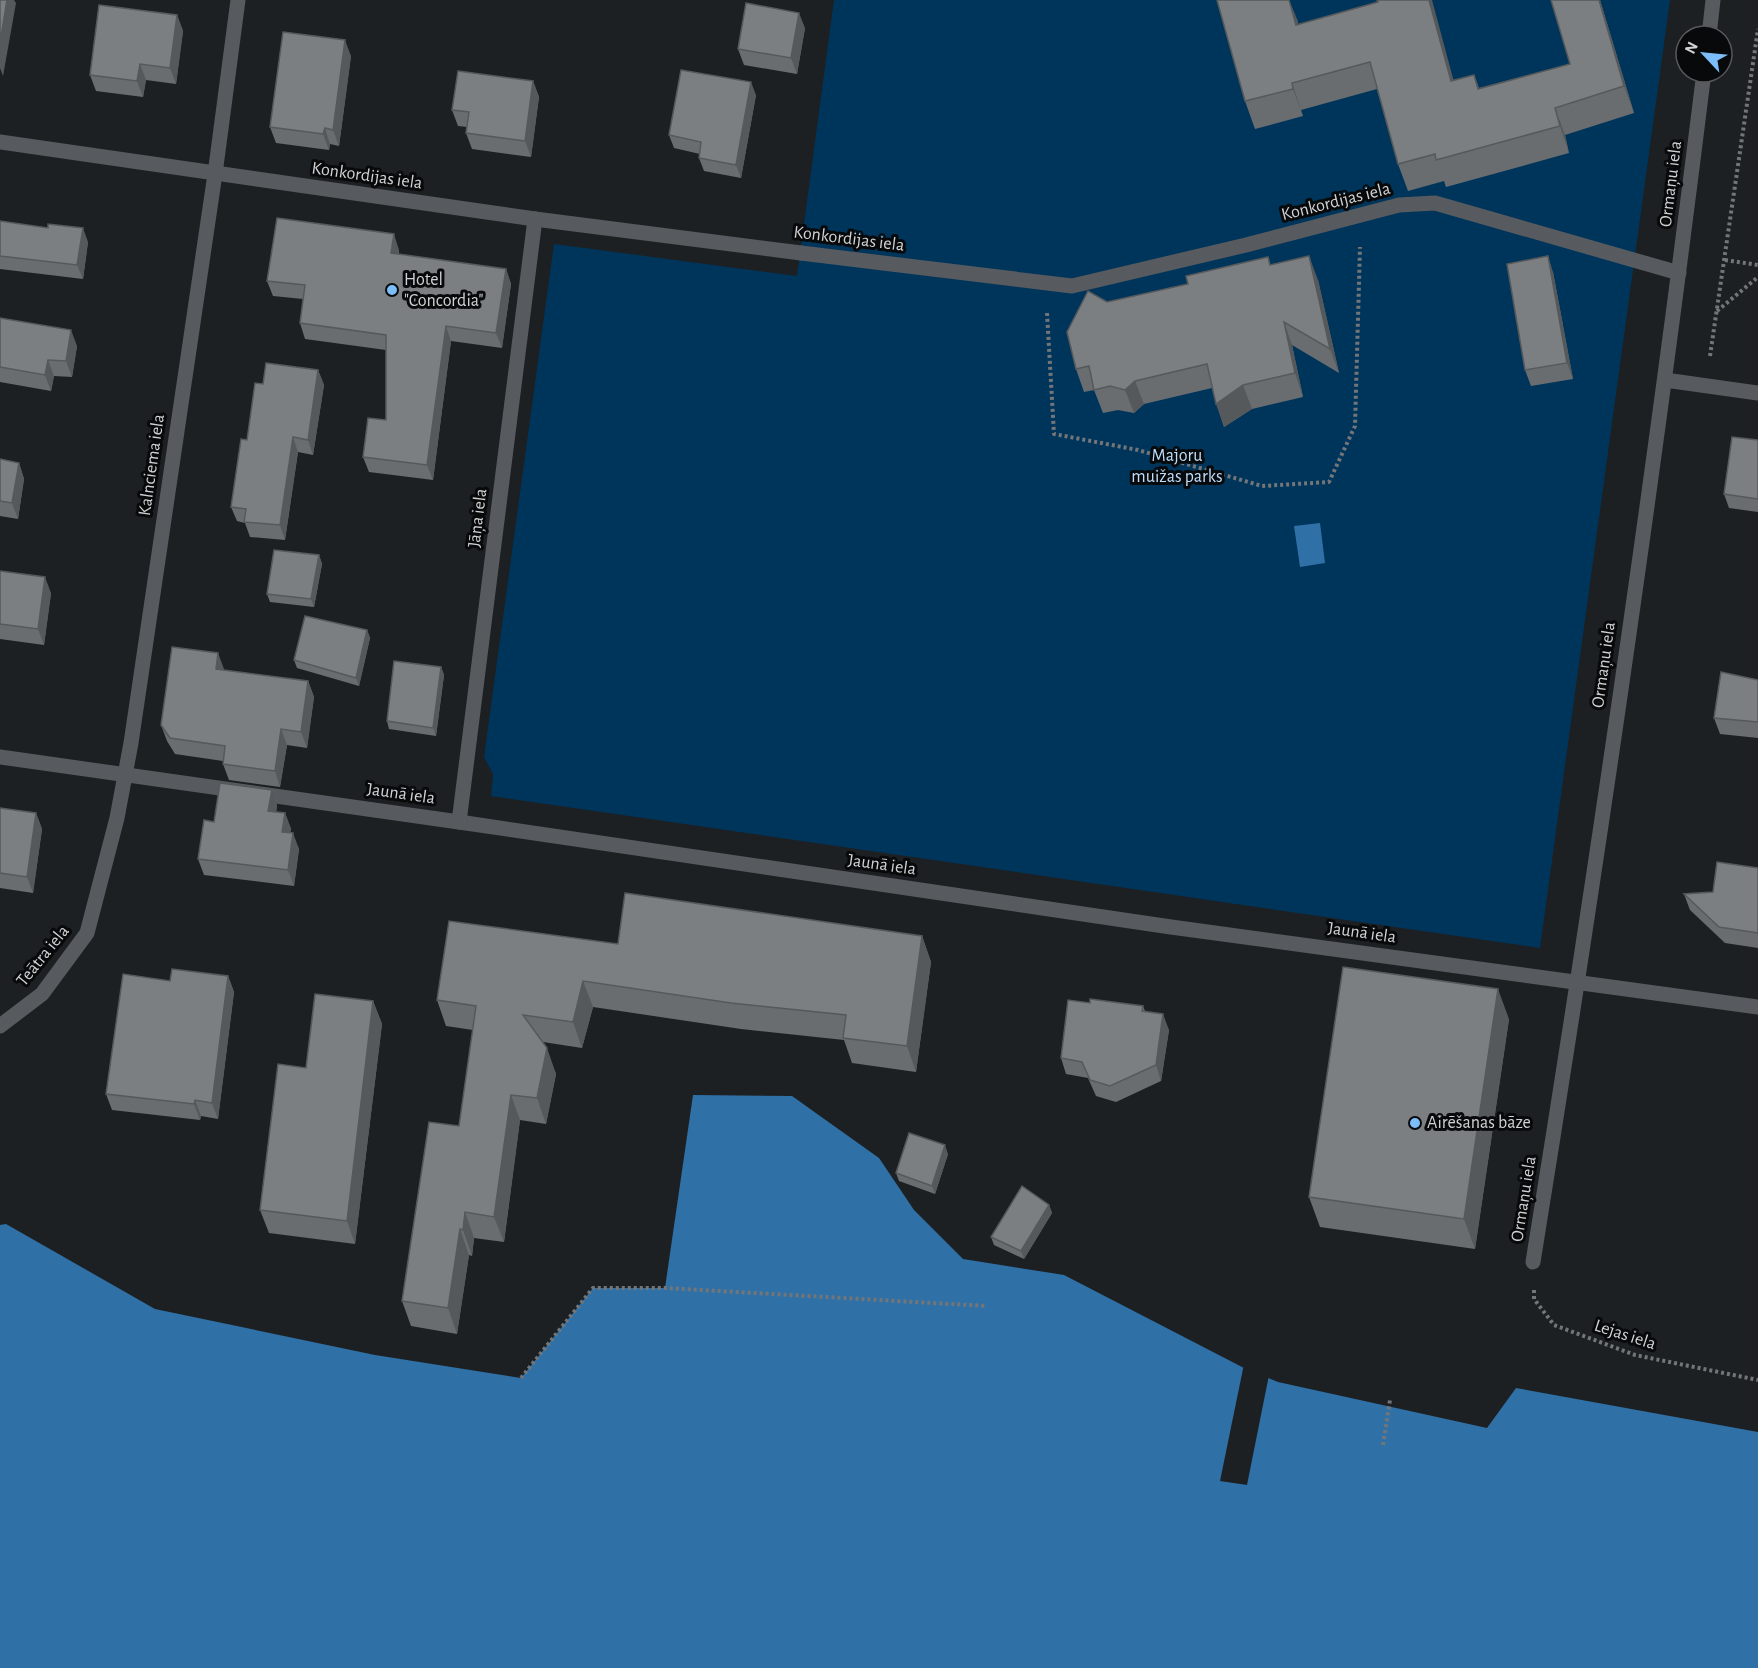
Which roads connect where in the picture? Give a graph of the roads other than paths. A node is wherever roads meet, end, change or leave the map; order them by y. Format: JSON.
{"nodes":[{"id":1,"x":238,"y":0,"type":"edge"},
{"id":2,"x":1713,"y":0,"type":"edge"},
{"id":3,"x":1710,"y":24,"type":"edge"},
{"id":4,"x":1703,"y":84,"type":"edge"},
{"id":5,"x":0,"y":142,"type":"edge"},
{"id":6,"x":215,"y":174,"type":"junction"},
{"id":7,"x":535,"y":219,"type":"junction"},
{"id":8,"x":1679,"y":273,"type":"junction"},
{"id":9,"x":1665,"y":380,"type":"junction"},
{"id":10,"x":1758,"y":393,"type":"edge"},
{"id":11,"x":0,"y":757,"type":"edge"},
{"id":12,"x":126,"y":775,"type":"junction"},
{"id":13,"x":459,"y":822,"type":"junction"},
{"id":14,"x":87,"y":933,"type":"joint"},
{"id":15,"x":1578,"y":982,"type":"junction"},
{"id":16,"x":1758,"y":1007,"type":"edge"},
{"id":17,"x":0,"y":1026,"type":"edge"},
{"id":18,"x":1533,"y":1262,"type":"road end"}],
"edges":[{"from":1,"to":6,"type":"street","name":"Kalnciema iela"},
{"from":2,"to":3,"type":"street"},
{"from":4,"to":8,"type":"street","name":"Ormaņu iela"},
{"from":5,"to":6,"type":"street","name":"Konkordijas iela"},
{"from":6,"to":7,"type":"street","name":"Konkordijas iela"},
{"from":6,"to":12,"type":"street","name":"Kalnciema iela"},
{"from":7,"to":8,"type":"street","name":"Konkordijas iela"},
{"from":7,"to":13,"type":"street","name":"Jāņa iela"},
{"from":8,"to":9,"type":"street","name":"Ormaņu iela"},
{"from":9,"to":10,"type":"street"},
{"from":9,"to":15,"type":"street","name":"Ormaņu iela"},
{"from":11,"to":12,"type":"street","name":"Jaunā iela"},
{"from":12,"to":13,"type":"street","name":"Jaunā iela"},
{"from":12,"to":14,"type":"street","name":"Kalnciema iela"},
{"from":13,"to":15,"type":"street","name":"Jaunā iela"},
{"from":14,"to":17,"type":"street","name":"Teātra iela"},
{"from":15,"to":16,"type":"street","name":"Jaunā iela"},
{"from":15,"to":18,"type":"street","name":"Ormaņu iela"}]}
